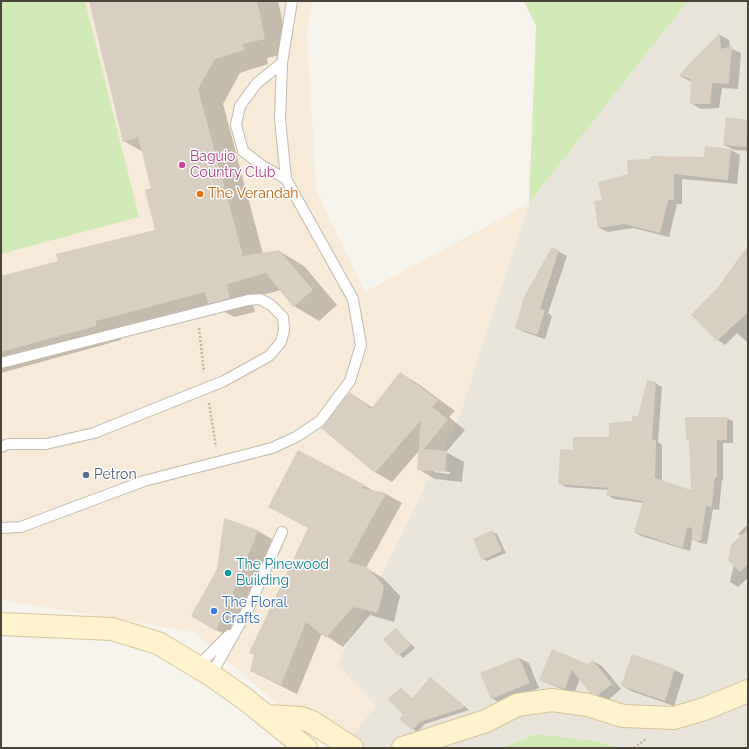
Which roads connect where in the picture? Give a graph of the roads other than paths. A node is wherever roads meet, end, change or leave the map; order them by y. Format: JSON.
{"nodes":[{"id":1,"x":292,"y":1,"type":"edge"},
{"id":2,"x":282,"y":63,"type":"junction"},
{"id":3,"x":286,"y":179,"type":"junction"},
{"id":4,"x":1,"y":363,"type":"edge"},
{"id":5,"x":1,"y":447,"type":"edge"},
{"id":6,"x":1,"y":528,"type":"edge"},
{"id":7,"x":282,"y":532,"type":"dead end"},
{"id":8,"x":1,"y":624,"type":"edge"},
{"id":9,"x":236,"y":628,"type":"junction"},
{"id":10,"x":205,"y":670,"type":"junction"},
{"id":11,"x":748,"y":691,"type":"edge"},
{"id":12,"x":267,"y":716,"type":"junction"},
{"id":13,"x":306,"y":748,"type":"edge"},
{"id":14,"x":352,"y":748,"type":"edge"},
{"id":15,"x":403,"y":748,"type":"edge"}],
"edges":[{"from":1,"to":2,"type":"lane"},
{"from":2,"to":3,"type":"lane"},
{"from":2,"to":3,"type":"lane"},
{"from":3,"to":6,"type":"lane"},
{"from":4,"to":5,"type":"lane"},
{"from":7,"to":9,"type":"lane"},
{"from":8,"to":10,"type":"main road"},
{"from":9,"to":10,"type":"lane"},
{"from":9,"to":10,"type":"lane"},
{"from":10,"to":12,"type":"main road"},
{"from":11,"to":15,"type":"main road"},
{"from":12,"to":13,"type":"main road"},
{"from":12,"to":14,"type":"main road"}]}
